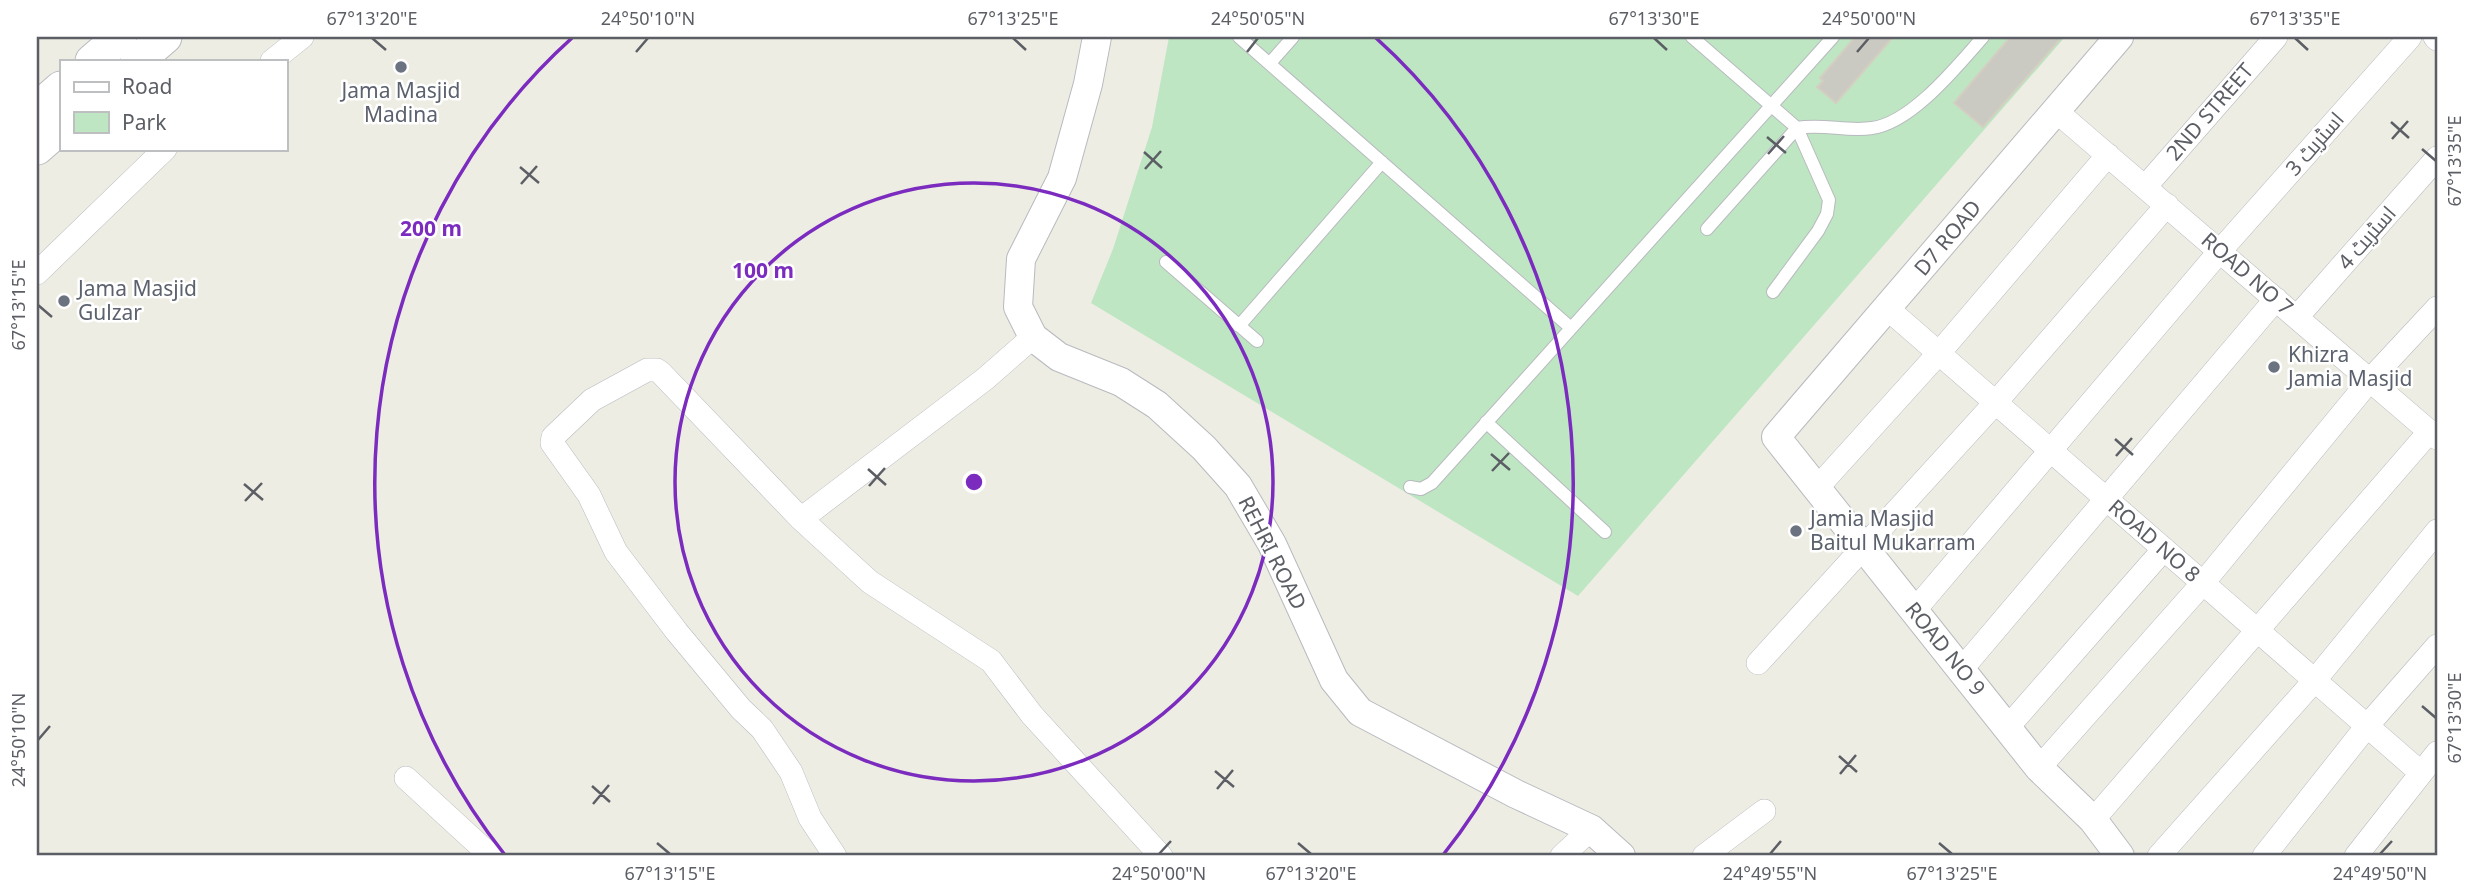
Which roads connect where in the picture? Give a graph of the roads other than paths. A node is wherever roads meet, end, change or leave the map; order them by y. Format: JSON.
{"nodes":[{"id":1,"x":120,"y":37,"type":"edge"},
{"id":2,"x":165,"y":37,"type":"edge"},
{"id":3,"x":302,"y":37,"type":"edge"},
{"id":4,"x":1097,"y":37,"type":"edge"},
{"id":5,"x":1239,"y":37,"type":"edge"},
{"id":6,"x":1293,"y":37,"type":"edge"},
{"id":7,"x":1692,"y":37,"type":"edge"},
{"id":8,"x":1833,"y":37,"type":"edge"},
{"id":9,"x":1983,"y":37,"type":"edge"},
{"id":10,"x":2119,"y":37,"type":"edge"},
{"id":11,"x":2276,"y":37,"type":"edge"},
{"id":12,"x":2410,"y":37,"type":"edge"},
{"id":13,"x":93,"y":60,"type":"edge"},
{"id":14,"x":138,"y":60,"type":"edge"},
{"id":15,"x":273,"y":60,"type":"edge"},
{"id":16,"x":1270,"y":63,"type":"junction"},
{"id":17,"x":50,"y":102,"type":"edge"},
{"id":18,"x":1771,"y":105,"type":"junction"},
{"id":19,"x":2056,"y":111,"type":"junction"},
{"id":20,"x":1797,"y":128,"type":"junction"},
{"id":21,"x":37,"y":148,"type":"edge"},
{"id":22,"x":164,"y":150,"type":"edge"},
{"id":23,"x":2108,"y":155,"type":"junction"},
{"id":24,"x":2437,"y":158,"type":"edge"},
{"id":25,"x":1382,"y":162,"type":"junction"},
{"id":26,"x":2145,"y":187,"type":"junction"},
{"id":27,"x":2167,"y":205,"type":"junction"},
{"id":28,"x":1707,"y":229,"type":"dead end"},
{"id":29,"x":2220,"y":251,"type":"junction"},
{"id":30,"x":1166,"y":262,"type":"dead end"},
{"id":31,"x":37,"y":273,"type":"edge"},
{"id":32,"x":1773,"y":292,"type":"dead end"},
{"id":33,"x":2276,"y":299,"type":"junction"},
{"id":34,"x":2437,"y":308,"type":"edge"},
{"id":35,"x":1888,"y":309,"type":"junction"},
{"id":36,"x":2298,"y":317,"type":"junction"},
{"id":37,"x":1239,"y":326,"type":"junction"},
{"id":38,"x":1571,"y":328,"type":"junction"},
{"id":39,"x":1033,"y":338,"type":"junction"},
{"id":40,"x":1257,"y":341,"type":"dead end"},
{"id":41,"x":1939,"y":352,"type":"junction"},
{"id":42,"x":2371,"y":380,"type":"junction"},
{"id":43,"x":1996,"y":402,"type":"junction"},
{"id":44,"x":1486,"y":422,"type":"junction"},
{"id":45,"x":2433,"y":434,"type":"edge"},
{"id":46,"x":1776,"y":437,"type":"joint"},
{"id":47,"x":2051,"y":451,"type":"junction"},
{"id":48,"x":1410,"y":487,"type":"dead end"},
{"id":49,"x":1817,"y":488,"type":"junction"},
{"id":50,"x":2106,"y":500,"type":"junction"},
{"id":51,"x":801,"y":519,"type":"junction"},
{"id":52,"x":2437,"y":531,"type":"edge"},
{"id":53,"x":1605,"y":532,"type":"dead end"},
{"id":54,"x":1864,"y":548,"type":"junction"},
{"id":55,"x":2164,"y":549,"type":"junction"},
{"id":56,"x":2203,"y":583,"type":"junction"},
{"id":57,"x":1914,"y":611,"type":"junction"},
{"id":58,"x":2258,"y":631,"type":"junction"},
{"id":59,"x":2437,"y":646,"type":"edge"},
{"id":60,"x":1758,"y":663,"type":"dead end"},
{"id":61,"x":1961,"y":670,"type":"junction"},
{"id":62,"x":2315,"y":680,"type":"junction"},
{"id":63,"x":2367,"y":726,"type":"junction"},
{"id":64,"x":2007,"y":728,"type":"junction"},
{"id":65,"x":2437,"y":754,"type":"edge"},
{"id":66,"x":2039,"y":768,"type":"junction"},
{"id":67,"x":2420,"y":772,"type":"junction"},
{"id":68,"x":406,"y":778,"type":"dead end"},
{"id":69,"x":1764,"y":811,"type":"dead end"},
{"id":70,"x":2093,"y":820,"type":"junction"},
{"id":71,"x":1591,"y":829,"type":"junction"},
{"id":72,"x":491,"y":856,"type":"edge"},
{"id":73,"x":835,"y":856,"type":"edge"},
{"id":74,"x":1161,"y":856,"type":"edge"},
{"id":75,"x":1562,"y":856,"type":"edge"},
{"id":76,"x":1621,"y":856,"type":"edge"},
{"id":77,"x":1704,"y":856,"type":"edge"},
{"id":78,"x":2120,"y":856,"type":"edge"},
{"id":79,"x":2159,"y":856,"type":"edge"},
{"id":80,"x":2264,"y":856,"type":"edge"},
{"id":81,"x":2356,"y":856,"type":"edge"}],
"edges":[{"from":1,"to":13,"type":"main road"},
{"from":2,"to":14,"type":"main road"},
{"from":3,"to":15,"type":"street"},
{"from":4,"to":39,"type":"street","name":"REHRI ROAD"},
{"from":5,"to":16,"type":"lane"},
{"from":6,"to":16,"type":"lane"},
{"from":7,"to":18,"type":"lane"},
{"from":8,"to":18,"type":"lane"},
{"from":9,"to":20,"type":"lane"},
{"from":10,"to":19,"type":"street","name":"D7 ROAD"},
{"from":11,"to":26,"type":"street","name":"2ND STREET"},
{"from":12,"to":29,"type":"street","name":"اسٹریٹ 3"},
{"from":16,"to":25,"type":"lane"},
{"from":17,"to":21,"type":"main road"},
{"from":18,"to":20,"type":"lane"},
{"from":18,"to":38,"type":"lane"},
{"from":19,"to":23,"type":"street","name":"ROAD NO 7"},
{"from":19,"to":35,"type":"street","name":"D7 ROAD"},
{"from":20,"to":28,"type":"lane"},
{"from":20,"to":32,"type":"lane"},
{"from":22,"to":31,"type":"street"},
{"from":23,"to":26,"type":"street","name":"ROAD NO 7"},
{"from":23,"to":41,"type":"street"},
{"from":24,"to":36,"type":"street","name":"اسٹریٹ 4"},
{"from":25,"to":37,"type":"lane"},
{"from":25,"to":38,"type":"lane"},
{"from":26,"to":27,"type":"street","name":"ROAD NO 7"},
{"from":27,"to":29,"type":"street","name":"ROAD NO 7"},
{"from":27,"to":43,"type":"street"},
{"from":29,"to":33,"type":"street","name":"ROAD NO 7"},
{"from":29,"to":47,"type":"street","name":"اسٹریٹ 3"},
{"from":30,"to":37,"type":"lane"},
{"from":33,"to":36,"type":"street","name":"ROAD NO 7"},
{"from":33,"to":50,"type":"street"},
{"from":34,"to":42,"type":"street"},
{"from":35,"to":41,"type":"street","name":"ROAD NO 8"},
{"from":35,"to":46,"type":"street","name":"D7 ROAD"},
{"from":36,"to":42,"type":"street","name":"ROAD NO 7"},
{"from":37,"to":40,"type":"lane"},
{"from":38,"to":44,"type":"lane"},
{"from":39,"to":51,"type":"street"},
{"from":39,"to":71,"type":"street","name":"REHRI ROAD"},
{"from":41,"to":43,"type":"street","name":"ROAD NO 8"},
{"from":41,"to":49,"type":"street"},
{"from":42,"to":45,"type":"street","name":"ROAD NO 7"},
{"from":42,"to":56,"type":"street"},
{"from":43,"to":47,"type":"street","name":"ROAD NO 8"},
{"from":43,"to":54,"type":"street"},
{"from":44,"to":48,"type":"lane"},
{"from":44,"to":53,"type":"lane"},
{"from":45,"to":58,"type":"street"},
{"from":46,"to":49,"type":"street","name":"ROAD NO 9"},
{"from":47,"to":50,"type":"street","name":"ROAD NO 8"},
{"from":47,"to":57,"type":"street","name":"اسٹریٹ 3"},
{"from":49,"to":54,"type":"street","name":"ROAD NO 9"},
{"from":50,"to":55,"type":"street","name":"ROAD NO 8"},
{"from":50,"to":61,"type":"street"},
{"from":51,"to":73,"type":"street"},
{"from":51,"to":74,"type":"street"},
{"from":52,"to":62,"type":"street"},
{"from":54,"to":57,"type":"street","name":"ROAD NO 9"},
{"from":54,"to":60,"type":"street"},
{"from":55,"to":56,"type":"street","name":"ROAD NO 8"},
{"from":55,"to":64,"type":"street"},
{"from":56,"to":58,"type":"street","name":"ROAD NO 8"},
{"from":56,"to":66,"type":"street"},
{"from":57,"to":61,"type":"street","name":"ROAD NO 9"},
{"from":58,"to":62,"type":"street","name":"ROAD NO 8"},
{"from":58,"to":70,"type":"street"},
{"from":59,"to":63,"type":"street"},
{"from":61,"to":64,"type":"street","name":"ROAD NO 9"},
{"from":62,"to":63,"type":"street","name":"ROAD NO 8"},
{"from":62,"to":79,"type":"street"},
{"from":63,"to":67,"type":"street","name":"ROAD NO 8"},
{"from":63,"to":80,"type":"street"},
{"from":64,"to":66,"type":"street","name":"ROAD NO 9"},
{"from":65,"to":67,"type":"street"},
{"from":66,"to":70,"type":"street","name":"ROAD NO 9"},
{"from":67,"to":81,"type":"street"},
{"from":68,"to":72,"type":"street"},
{"from":69,"to":77,"type":"street"},
{"from":70,"to":78,"type":"street","name":"ROAD NO 9"},
{"from":71,"to":75,"type":"street"},
{"from":71,"to":76,"type":"street","name":"REHRI ROAD"}]}
